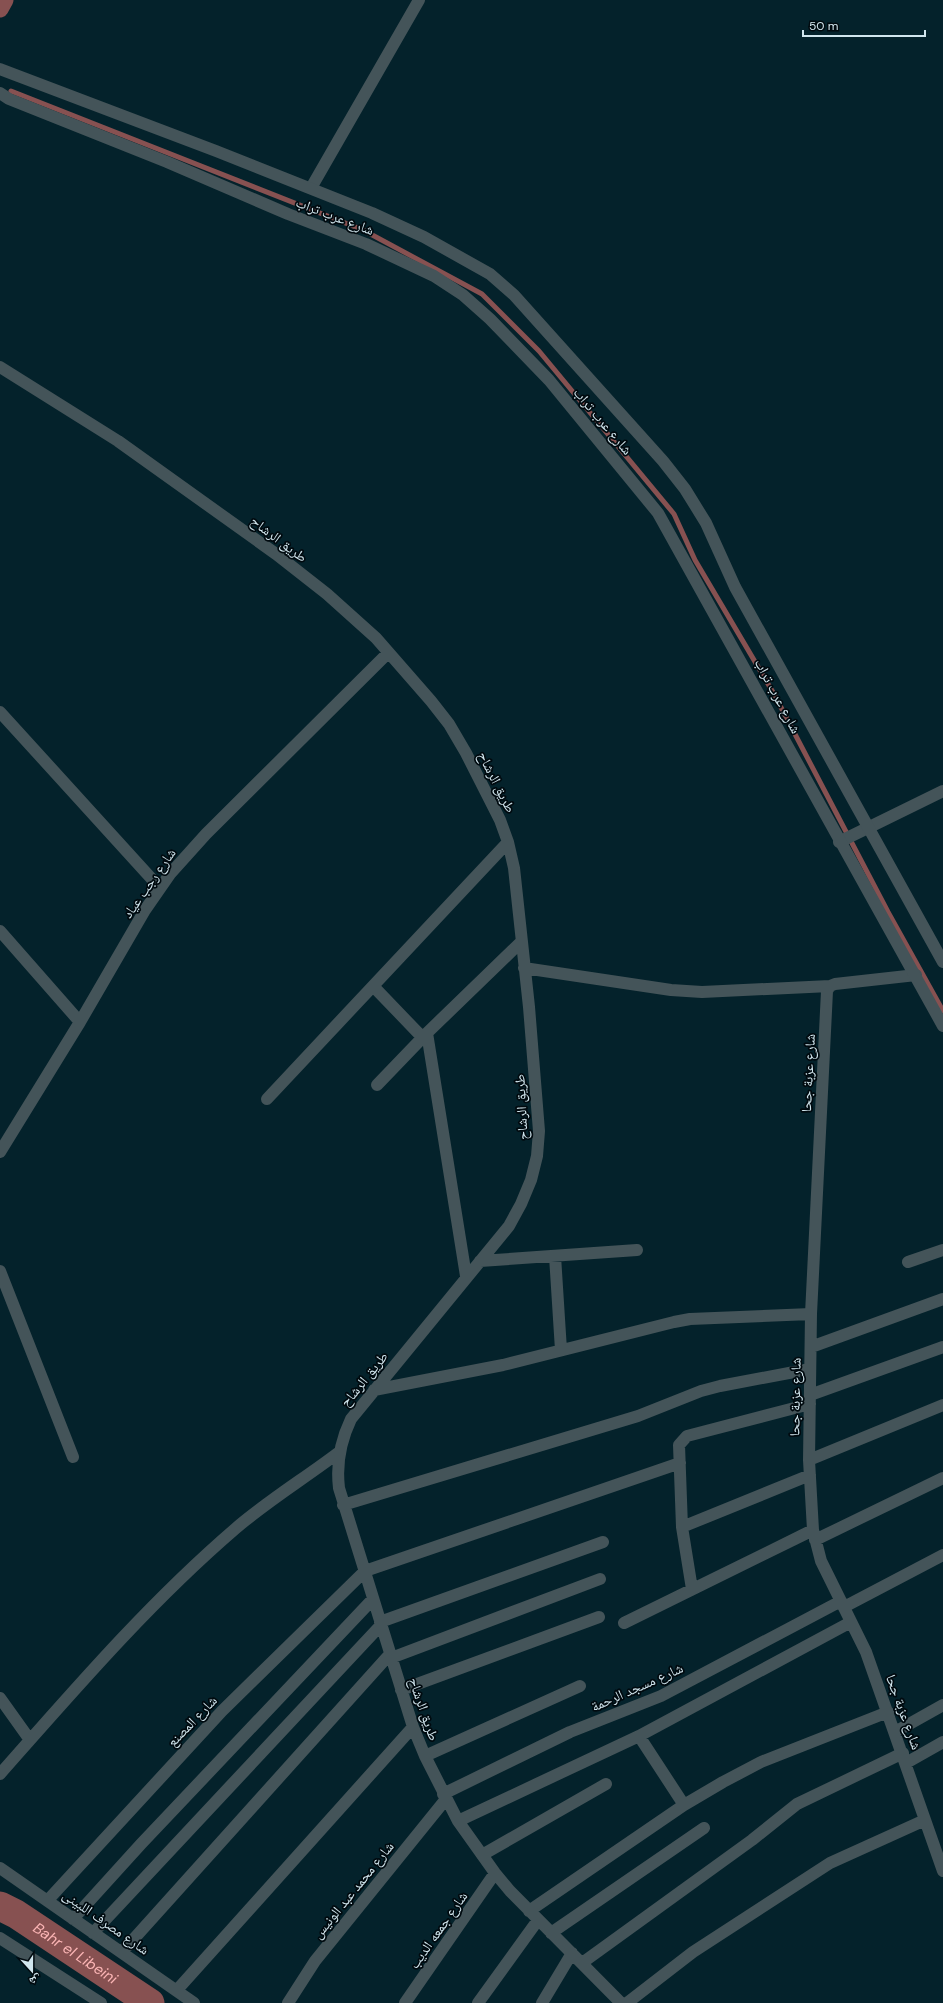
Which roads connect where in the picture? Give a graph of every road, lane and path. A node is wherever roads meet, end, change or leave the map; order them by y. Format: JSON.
{"nodes":[{"id":1,"x":419,"y":0,"type":"edge"},
{"id":2,"x":0,"y":69,"type":"edge"},
{"id":3,"x":0,"y":93,"type":"edge"},
{"id":4,"x":312,"y":188,"type":"junction"},
{"id":5,"x":0,"y":367,"type":"edge"},
{"id":6,"x":388,"y":652,"type":"junction"},
{"id":7,"x":0,"y":712,"type":"edge"},
{"id":8,"x":943,"y":792,"type":"edge"},
{"id":9,"x":865,"y":830,"type":"junction"},
{"id":10,"x":843,"y":841,"type":"junction"},
{"id":11,"x":508,"y":842,"type":"junction"},
{"id":12,"x":160,"y":888,"type":"junction"},
{"id":13,"x":0,"y":931,"type":"edge"},
{"id":14,"x":521,"y":942,"type":"junction"},
{"id":15,"x":943,"y":962,"type":"edge"},
{"id":16,"x":524,"y":968,"type":"junction"},
{"id":17,"x":916,"y":975,"type":"junction"},
{"id":18,"x":373,"y":986,"type":"junction"},
{"id":19,"x":830,"y":986,"type":"junction"},
{"id":20,"x":80,"y":1022,"type":"junction"},
{"id":21,"x":943,"y":1026,"type":"edge"},
{"id":22,"x":426,"y":1036,"type":"junction"},
{"id":23,"x":377,"y":1085,"type":"dead end"},
{"id":24,"x":267,"y":1099,"type":"dead end"},
{"id":25,"x":0,"y":1152,"type":"edge"},
{"id":26,"x":637,"y":1250,"type":"dead end"},
{"id":27,"x":943,"y":1250,"type":"edge"},
{"id":28,"x":555,"y":1256,"type":"junction"},
{"id":29,"x":480,"y":1261,"type":"junction"},
{"id":30,"x":908,"y":1262,"type":"dead end"},
{"id":31,"x":0,"y":1271,"type":"edge"},
{"id":32,"x":466,"y":1276,"type":"junction"},
{"id":33,"x":943,"y":1299,"type":"edge"},
{"id":34,"x":811,"y":1314,"type":"junction"},
{"id":35,"x":811,"y":1347,"type":"junction"},
{"id":36,"x":943,"y":1347,"type":"edge"},
{"id":37,"x":561,"y":1350,"type":"junction"},
{"id":38,"x":810,"y":1369,"type":"junction"},
{"id":39,"x":374,"y":1390,"type":"junction"},
{"id":40,"x":810,"y":1400,"type":"junction"},
{"id":41,"x":943,"y":1405,"type":"edge"},
{"id":42,"x":338,"y":1453,"type":"junction"},
{"id":43,"x":73,"y":1457,"type":"dead end"},
{"id":44,"x":809,"y":1460,"type":"junction"},
{"id":45,"x":680,"y":1464,"type":"junction"},
{"id":46,"x":810,"y":1475,"type":"junction"},
{"id":47,"x":943,"y":1478,"type":"edge"},
{"id":48,"x":343,"y":1505,"type":"junction"},
{"id":49,"x":682,"y":1527,"type":"junction"},
{"id":50,"x":814,"y":1535,"type":"junction"},
{"id":51,"x":603,"y":1542,"type":"dead end"},
{"id":52,"x":943,"y":1555,"type":"edge"},
{"id":53,"x":365,"y":1571,"type":"junction"},
{"id":54,"x":600,"y":1579,"type":"dead end"},
{"id":55,"x":692,"y":1589,"type":"junction"},
{"id":56,"x":373,"y":1599,"type":"junction"},
{"id":57,"x":842,"y":1604,"type":"junction"},
{"id":58,"x":598,"y":1617,"type":"dead end"},
{"id":59,"x":851,"y":1622,"type":"junction"},
{"id":60,"x":624,"y":1623,"type":"dead end"},
{"id":61,"x":381,"y":1624,"type":"junction"},
{"id":62,"x":391,"y":1656,"type":"junction"},
{"id":63,"x":580,"y":1686,"type":"dead end"},
{"id":64,"x":401,"y":1690,"type":"junction"},
{"id":65,"x":0,"y":1698,"type":"edge"},
{"id":66,"x":943,"y":1705,"type":"edge"},
{"id":67,"x":888,"y":1712,"type":"junction"},
{"id":68,"x":413,"y":1727,"type":"junction"},
{"id":69,"x":895,"y":1732,"type":"junction"},
{"id":70,"x":639,"y":1736,"type":"junction"},
{"id":71,"x":30,"y":1740,"type":"junction"},
{"id":72,"x":943,"y":1742,"type":"edge"},
{"id":73,"x":425,"y":1756,"type":"junction"},
{"id":74,"x":905,"y":1758,"type":"junction"},
{"id":75,"x":0,"y":1774,"type":"edge"},
{"id":76,"x":606,"y":1784,"type":"dead end"},
{"id":77,"x":444,"y":1796,"type":"junction"},
{"id":78,"x":684,"y":1805,"type":"junction"},
{"id":79,"x":925,"y":1820,"type":"junction"},
{"id":80,"x":458,"y":1821,"type":"junction"},
{"id":81,"x":704,"y":1828,"type":"dead end"},
{"id":82,"x":482,"y":1855,"type":"junction"},
{"id":83,"x":0,"y":1868,"type":"edge"},
{"id":84,"x":943,"y":1871,"type":"edge"},
{"id":85,"x":495,"y":1873,"type":"junction"},
{"id":86,"x":48,"y":1900,"type":"junction"},
{"id":87,"x":529,"y":1911,"type":"junction"},
{"id":88,"x":73,"y":1919,"type":"junction"},
{"id":89,"x":538,"y":1920,"type":"junction"},
{"id":90,"x":93,"y":1933,"type":"junction"},
{"id":91,"x":551,"y":1933,"type":"junction"},
{"id":92,"x":0,"y":1939,"type":"edge"},
{"id":93,"x":122,"y":1952,"type":"junction"},
{"id":94,"x":572,"y":1953,"type":"junction"},
{"id":95,"x":582,"y":1962,"type":"junction"},
{"id":96,"x":177,"y":1990,"type":"junction"},
{"id":97,"x":619,"y":2002,"type":"edge"},
{"id":98,"x":101,"y":2003,"type":"edge"},
{"id":99,"x":194,"y":2003,"type":"edge"},
{"id":100,"x":288,"y":2003,"type":"edge"},
{"id":101,"x":405,"y":2003,"type":"edge"},
{"id":102,"x":478,"y":2003,"type":"edge"},
{"id":103,"x":542,"y":2003,"type":"edge"}],
"edges":[{"from":1,"to":4,"type":"street"},
{"from":2,"to":4,"type":"street","name":"شارع عرب تراب"},
{"from":3,"to":10,"type":"street","name":"شارع عرب تراب"},
{"from":4,"to":9,"type":"street","name":"شارع عرب تراب"},
{"from":5,"to":6,"type":"street","name":"طريق الرشاح"},
{"from":6,"to":11,"type":"street","name":"طريق الرشاح"},
{"from":6,"to":12,"type":"street","name":"شارع رجب عياد"},
{"from":7,"to":12,"type":"street"},
{"from":8,"to":9,"type":"street"},
{"from":9,"to":10,"type":"street"},
{"from":9,"to":15,"type":"street","name":"شارع عرب تراب"},
{"from":10,"to":17,"type":"street","name":"شارع عرب تراب"},
{"from":11,"to":14,"type":"street","name":"طريق الرشاح"},
{"from":11,"to":18,"type":"street"},
{"from":12,"to":20,"type":"street","name":"شارع رجب عياد"},
{"from":13,"to":20,"type":"street"},
{"from":14,"to":16,"type":"street","name":"طريق الرشاح"},
{"from":14,"to":22,"type":"street"},
{"from":16,"to":19,"type":"street"},
{"from":16,"to":29,"type":"street","name":"طريق الرشاح"},
{"from":17,"to":19,"type":"street"},
{"from":17,"to":21,"type":"street","name":"شارع عرب تراب"},
{"from":18,"to":22,"type":"street"},
{"from":18,"to":24,"type":"street"},
{"from":19,"to":34,"type":"street","name":"شارع عزبة جحا"},
{"from":20,"to":25,"type":"street","name":"شارع رجب عياد"},
{"from":22,"to":23,"type":"street"},
{"from":22,"to":32,"type":"street"},
{"from":26,"to":28,"type":"street"},
{"from":27,"to":30,"type":"street"},
{"from":28,"to":29,"type":"street"},
{"from":28,"to":37,"type":"street"},
{"from":29,"to":32,"type":"street","name":"طريق الرشاح"},
{"from":31,"to":43,"type":"street"},
{"from":32,"to":39,"type":"street","name":"طريق الرشاح"},
{"from":33,"to":35,"type":"street"},
{"from":34,"to":35,"type":"street","name":"شارع عزبة جحا"},
{"from":34,"to":37,"type":"street"},
{"from":35,"to":38,"type":"street","name":"شارع عزبة جحا"},
{"from":36,"to":40,"type":"street"},
{"from":37,"to":39,"type":"street"},
{"from":38,"to":40,"type":"street","name":"شارع عزبة جحا"},
{"from":38,"to":48,"type":"street"},
{"from":39,"to":42,"type":"street","name":"طريق الرشاح"},
{"from":40,"to":44,"type":"street","name":"شارع عزبة جحا"},
{"from":40,"to":45,"type":"street"},
{"from":41,"to":44,"type":"street"},
{"from":42,"to":48,"type":"street","name":"طريق الرشاح"},
{"from":42,"to":71,"type":"street"},
{"from":44,"to":46,"type":"street","name":"شارع عزبة جحا"},
{"from":45,"to":49,"type":"street"},
{"from":45,"to":53,"type":"street"},
{"from":46,"to":49,"type":"street"},
{"from":46,"to":50,"type":"street","name":"شارع عزبة جحا"},
{"from":47,"to":50,"type":"street"},
{"from":48,"to":53,"type":"street","name":"طريق الرشاح"},
{"from":49,"to":55,"type":"street"},
{"from":50,"to":55,"type":"street"},
{"from":50,"to":57,"type":"street","name":"شارع عزبة جحا"},
{"from":51,"to":61,"type":"street"},
{"from":52,"to":57,"type":"street","name":"شارع مسجد الرحمة"},
{"from":53,"to":56,"type":"street","name":"طريق الرشاح"},
{"from":53,"to":86,"type":"street","name":"شارع المصنع"},
{"from":54,"to":62,"type":"street"},
{"from":55,"to":60,"type":"street"},
{"from":56,"to":61,"type":"street","name":"طريق الرشاح"},
{"from":56,"to":88,"type":"street"},
{"from":57,"to":59,"type":"street","name":"شارع عزبة جحا"},
{"from":57,"to":77,"type":"street","name":"شارع مسجد الرحمة"},
{"from":58,"to":64,"type":"street"},
{"from":59,"to":67,"type":"street","name":"شارع عزبة جحا"},
{"from":59,"to":70,"type":"street"},
{"from":61,"to":62,"type":"street","name":"طريق الرشاح"},
{"from":61,"to":90,"type":"street"},
{"from":62,"to":64,"type":"street","name":"طريق الرشاح"},
{"from":62,"to":93,"type":"street"},
{"from":63,"to":73,"type":"street"},
{"from":64,"to":68,"type":"street","name":"طريق الرشاح"},
{"from":65,"to":71,"type":"street"},
{"from":66,"to":69,"type":"street"},
{"from":67,"to":69,"type":"street","name":"شارع عزبة جحا"},
{"from":67,"to":78,"type":"street"},
{"from":68,"to":73,"type":"street","name":"طريق الرشاح"},
{"from":68,"to":96,"type":"street"},
{"from":69,"to":74,"type":"street","name":"شارع عزبة جحا"},
{"from":70,"to":78,"type":"street"},
{"from":70,"to":80,"type":"street"},
{"from":71,"to":75,"type":"street"},
{"from":72,"to":74,"type":"street"},
{"from":73,"to":77,"type":"street","name":"طريق الرشاح"},
{"from":74,"to":79,"type":"street","name":"شارع عزبة جحا"},
{"from":74,"to":95,"type":"street"},
{"from":76,"to":82,"type":"street"},
{"from":77,"to":80,"type":"street","name":"طريق الرشاح"},
{"from":77,"to":100,"type":"street","name":"شارع محمد عبد الونيس"},
{"from":78,"to":87,"type":"street"},
{"from":79,"to":84,"type":"street","name":"شارع عزبة جحا"},
{"from":79,"to":97,"type":"street"},
{"from":80,"to":82,"type":"street","name":"طريق الرشاح"},
{"from":81,"to":91,"type":"street"},
{"from":82,"to":85,"type":"street","name":"طريق الرشاح"},
{"from":83,"to":86,"type":"street","name":"شارع مصرف اللبينى"},
{"from":85,"to":87,"type":"street","name":"طريق الرشاح"},
{"from":85,"to":101,"type":"street","name":"شارع جمعه الديب"},
{"from":86,"to":88,"type":"street","name":"شارع مصرف اللبينى"},
{"from":87,"to":89,"type":"street","name":"طريق الرشاح"},
{"from":88,"to":90,"type":"street","name":"شارع مصرف اللبينى"},
{"from":89,"to":91,"type":"street","name":"طريق الرشاح"},
{"from":89,"to":102,"type":"street"},
{"from":90,"to":93,"type":"street","name":"شارع مصرف اللبينى"},
{"from":91,"to":94,"type":"street","name":"طريق الرشاح"},
{"from":92,"to":98,"type":"street"},
{"from":93,"to":96,"type":"street","name":"شارع مصرف اللبينى"},
{"from":94,"to":95,"type":"street","name":"طريق الرشاح"},
{"from":94,"to":103,"type":"street"},
{"from":95,"to":97,"type":"street","name":"طريق الرشاح"},
{"from":96,"to":99,"type":"street","name":"شارع مصرف اللبينى"}]}
